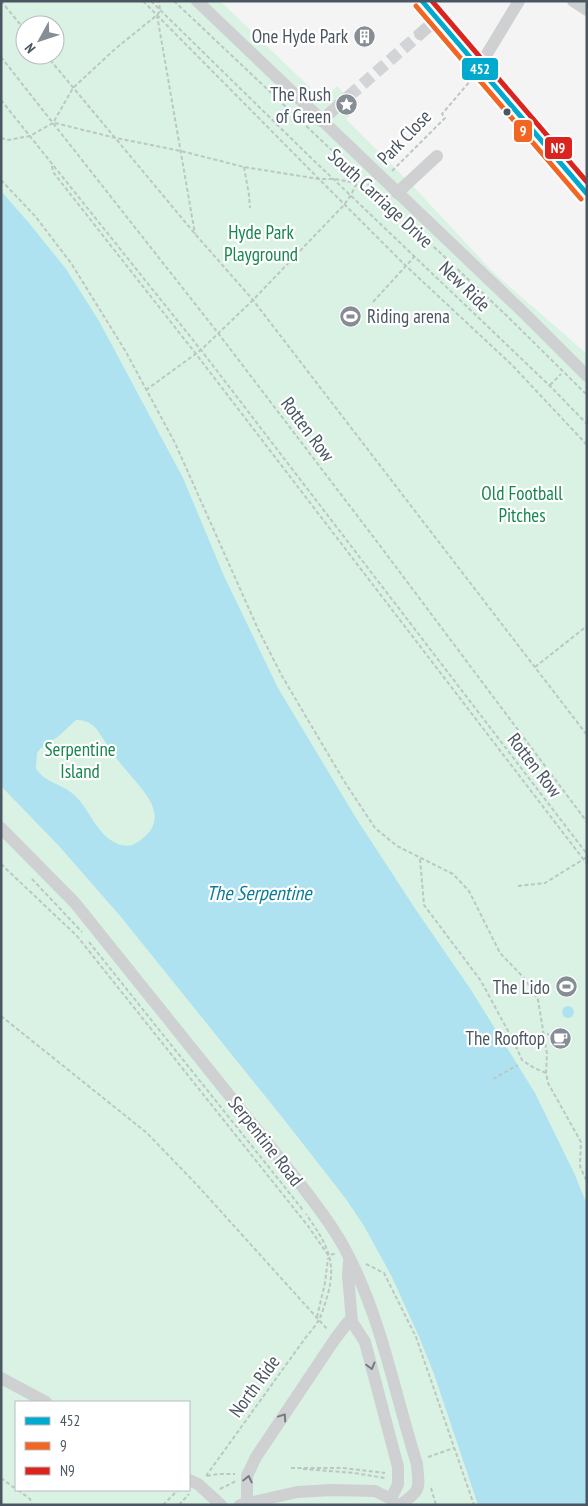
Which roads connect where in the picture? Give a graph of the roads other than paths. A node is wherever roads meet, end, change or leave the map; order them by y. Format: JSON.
{"nodes":[{"id":1,"x":197,"y":1,"type":"edge"},
{"id":2,"x":422,"y":1,"type":"edge"},
{"id":3,"x":520,"y":1,"type":"edge"},
{"id":4,"x":573,"y":1,"type":"edge"},
{"id":5,"x":587,"y":10,"type":"edge"},
{"id":6,"x":438,"y":18,"type":"junction"},
{"id":7,"x":420,"y":34,"type":"tunnel mouth"},
{"id":8,"x":479,"y":67,"type":"junction"},
{"id":9,"x":349,"y":96,"type":"tunnel mouth"},
{"id":10,"x":321,"y":121,"type":"junction"},
{"id":11,"x":437,"y":156,"type":"dead end"},
{"id":12,"x":397,"y":193,"type":"junction"},
{"id":13,"x":587,"y":194,"type":"edge"},
{"id":14,"x":587,"y":376,"type":"edge"},
{"id":15,"x":1,"y":828,"type":"edge"},
{"id":16,"x":350,"y":1257,"type":"junction"},
{"id":17,"x":352,"y":1322,"type":"junction"},
{"id":18,"x":1,"y":1378,"type":"edge"},
{"id":19,"x":44,"y":1401,"type":"edge"},
{"id":20,"x":197,"y":1480,"type":"edge"},
{"id":21,"x":283,"y":1501,"type":"edge"},
{"id":22,"x":243,"y":1503,"type":"edge"},
{"id":23,"x":396,"y":1503,"type":"edge"},
{"id":24,"x":221,"y":1505,"type":"edge"}],
"edges":[{"from":1,"to":10,"type":"street","name":"South Carriage Drive"},
{"from":2,"to":6,"type":"main road"},
{"from":3,"to":8,"type":"street"},
{"from":4,"to":5,"type":"street"},
{"from":6,"to":7,"type":"street"},
{"from":6,"to":8,"type":"main road"},
{"from":8,"to":13,"type":"main road"},
{"from":9,"to":10,"type":"street"},
{"from":10,"to":12,"type":"street","name":"South Carriage Drive"},
{"from":11,"to":12,"type":"street"},
{"from":12,"to":14,"type":"street","name":"South Carriage Drive"},
{"from":15,"to":16,"type":"street","name":"Serpentine Road"},
{"from":16,"to":17,"type":"street"},
{"from":16,"to":23,"type":"street","name":"Serpentine Road"},
{"from":22,"to":17,"type":"street","one_way":true},
{"from":17,"to":23,"type":"street","one_way":true},
{"from":18,"to":19,"type":"street"},
{"from":20,"to":24,"type":"street"},
{"from":21,"to":22,"type":"street"},
{"from":21,"to":23,"type":"street"}]}
